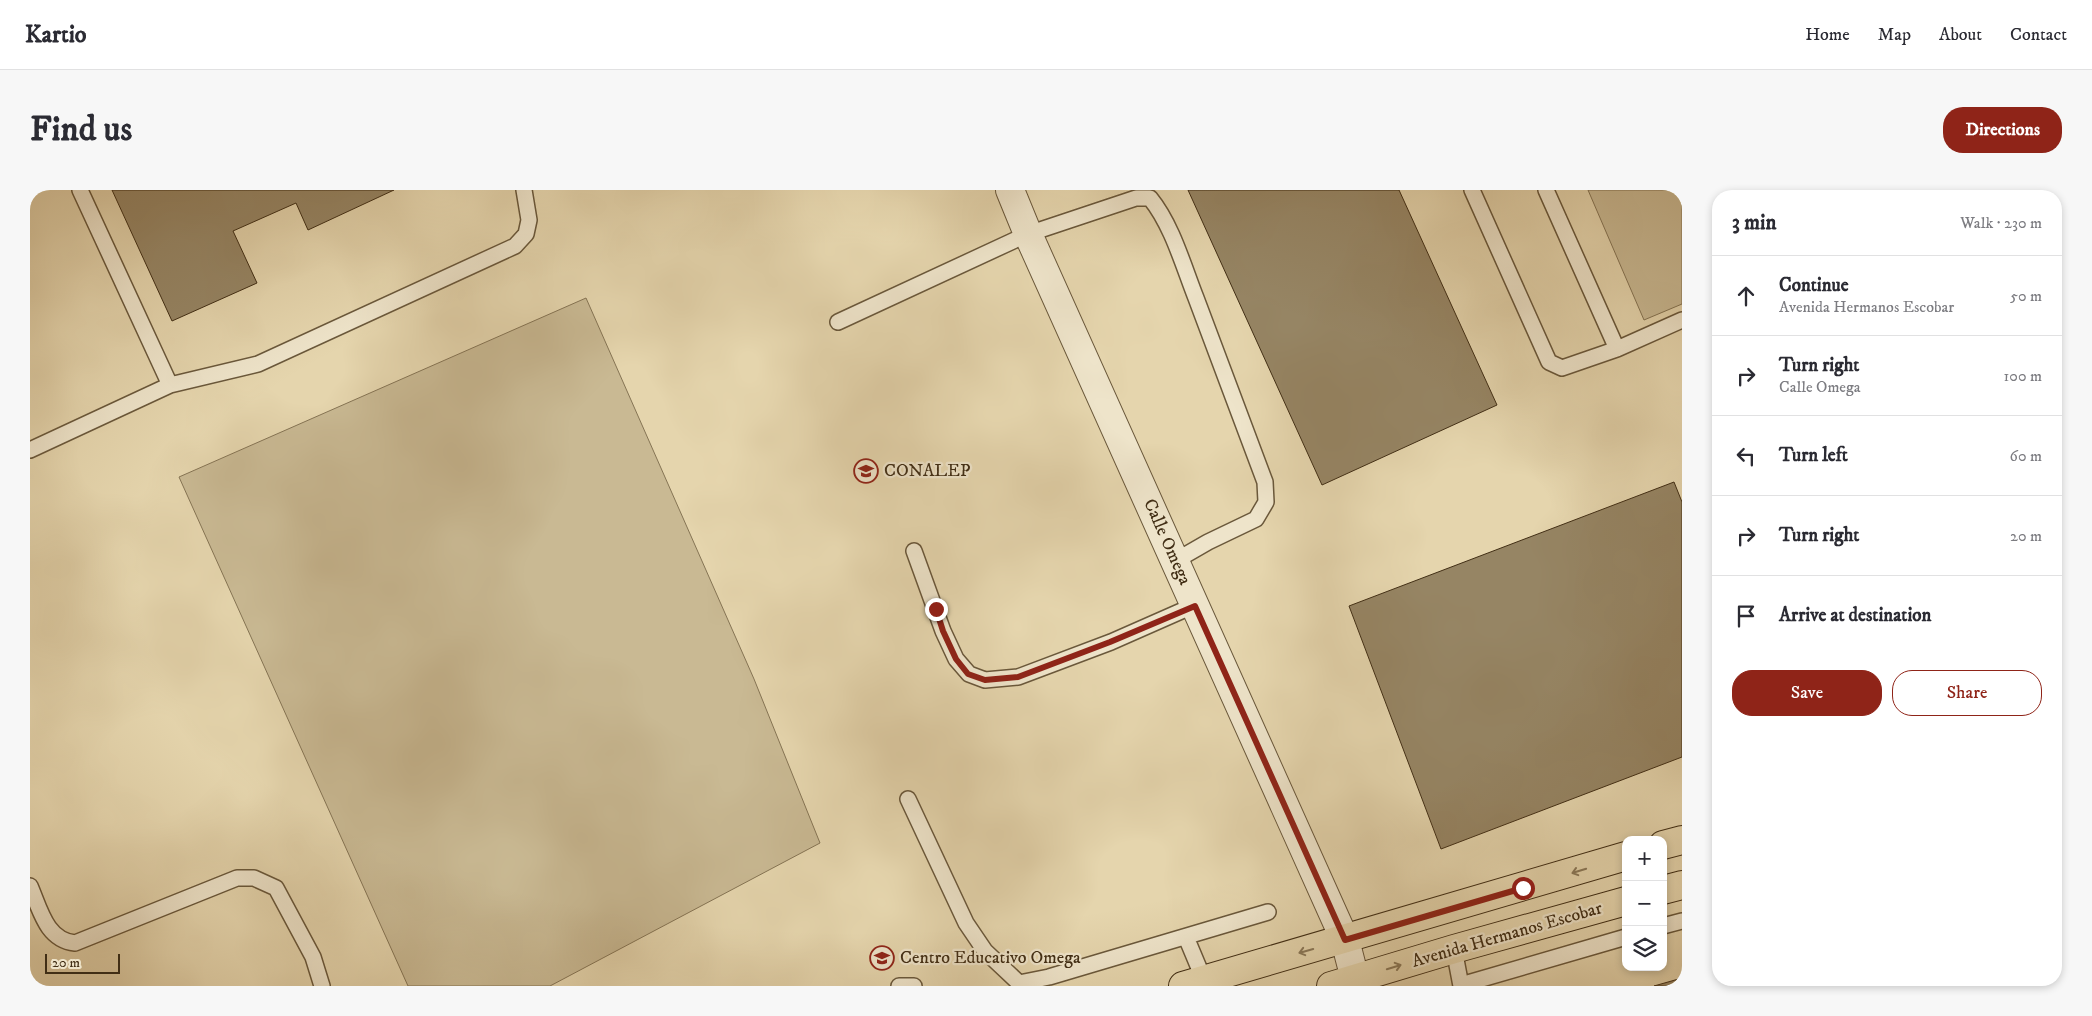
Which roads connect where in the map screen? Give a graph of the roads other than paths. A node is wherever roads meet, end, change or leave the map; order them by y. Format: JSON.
{"nodes":[{"id":1,"x":80,"y":190,"type":"edge"},
{"id":2,"x":524,"y":190,"type":"edge"},
{"id":3,"x":1010,"y":190,"type":"edge"},
{"id":4,"x":1472,"y":190,"type":"edge"},
{"id":5,"x":1546,"y":190,"type":"edge"},
{"id":6,"x":1028,"y":234,"type":"junction"},
{"id":7,"x":1682,"y":320,"type":"edge"},
{"id":8,"x":838,"y":322,"type":"dead end"},
{"id":9,"x":1616,"y":349,"type":"junction"},
{"id":10,"x":170,"y":385,"type":"junction"},
{"id":11,"x":30,"y":450,"type":"edge"},
{"id":12,"x":914,"y":551,"type":"dead end"},
{"id":13,"x":1175,"y":561,"type":"junction"},
{"id":14,"x":1195,"y":606,"type":"junction"},
{"id":15,"x":908,"y":799,"type":"dead end"},
{"id":16,"x":1682,"y":840,"type":"edge"},
{"id":17,"x":1667,"y":844,"type":"edge"},
{"id":18,"x":1622,"y":857,"type":"edge"},
{"id":19,"x":1682,"y":885,"type":"edge"},
{"id":20,"x":30,"y":886,"type":"edge"},
{"id":21,"x":1667,"y":889,"type":"edge"},
{"id":22,"x":1622,"y":902,"type":"edge"},
{"id":23,"x":1268,"y":912,"type":"dead end"},
{"id":24,"x":1682,"y":920,"type":"edge"},
{"id":25,"x":1667,"y":925,"type":"edge"},
{"id":26,"x":1186,"y":937,"type":"junction"},
{"id":27,"x":1622,"y":938,"type":"edge"},
{"id":28,"x":1345,"y":940,"type":"junction"},
{"id":29,"x":1454,"y":949,"type":"junction"},
{"id":30,"x":1193,"y":983,"type":"edge"},
{"id":31,"x":1020,"y":984,"type":"edge"},
{"id":32,"x":1347,"y":984,"type":"edge"},
{"id":33,"x":322,"y":986,"type":"edge"},
{"id":34,"x":898,"y":986,"type":"edge"},
{"id":35,"x":914,"y":986,"type":"edge"},
{"id":36,"x":1461,"y":986,"type":"edge"}],
"edges":[{"from":1,"to":10,"type":"lane"},
{"from":2,"to":10,"type":"lane"},
{"from":3,"to":6,"type":"street","name":"Calle Omega"},
{"from":4,"to":9,"type":"lane"},
{"from":5,"to":9,"type":"lane"},
{"from":6,"to":8,"type":"lane"},
{"from":6,"to":13,"type":"street","name":"Calle Omega"},
{"from":6,"to":13,"type":"lane"},
{"from":7,"to":9,"type":"lane"},
{"from":10,"to":11,"type":"lane"},
{"from":12,"to":14,"type":"lane"},
{"from":13,"to":14,"type":"street","name":"Calle Omega"},
{"from":14,"to":28,"type":"street","name":"Calle Omega"},
{"from":15,"to":31,"type":"lane"},
{"from":16,"to":17,"type":"main road"},
{"from":18,"to":28,"type":"main road","one_way":true},
{"from":19,"to":21,"type":"main road"},
{"from":20,"to":33,"type":"lane"},
{"from":22,"to":29,"type":"main road","name":"Avenida Hermanos Escobar"},
{"from":23,"to":26,"type":"lane"},
{"from":24,"to":25,"type":"lane"},
{"from":26,"to":30,"type":"lane"},
{"from":26,"to":31,"type":"lane"},
{"from":27,"to":36,"type":"lane"},
{"from":28,"to":30,"type":"main road","one_way":true},
{"from":28,"to":32,"type":"street","name":"Calle Omega"},
{"from":32,"to":29,"type":"main road","name":"Avenida Hermanos Escobar","one_way":true},
{"from":29,"to":36,"type":"lane"},
{"from":34,"to":35,"type":"lane"}]}
